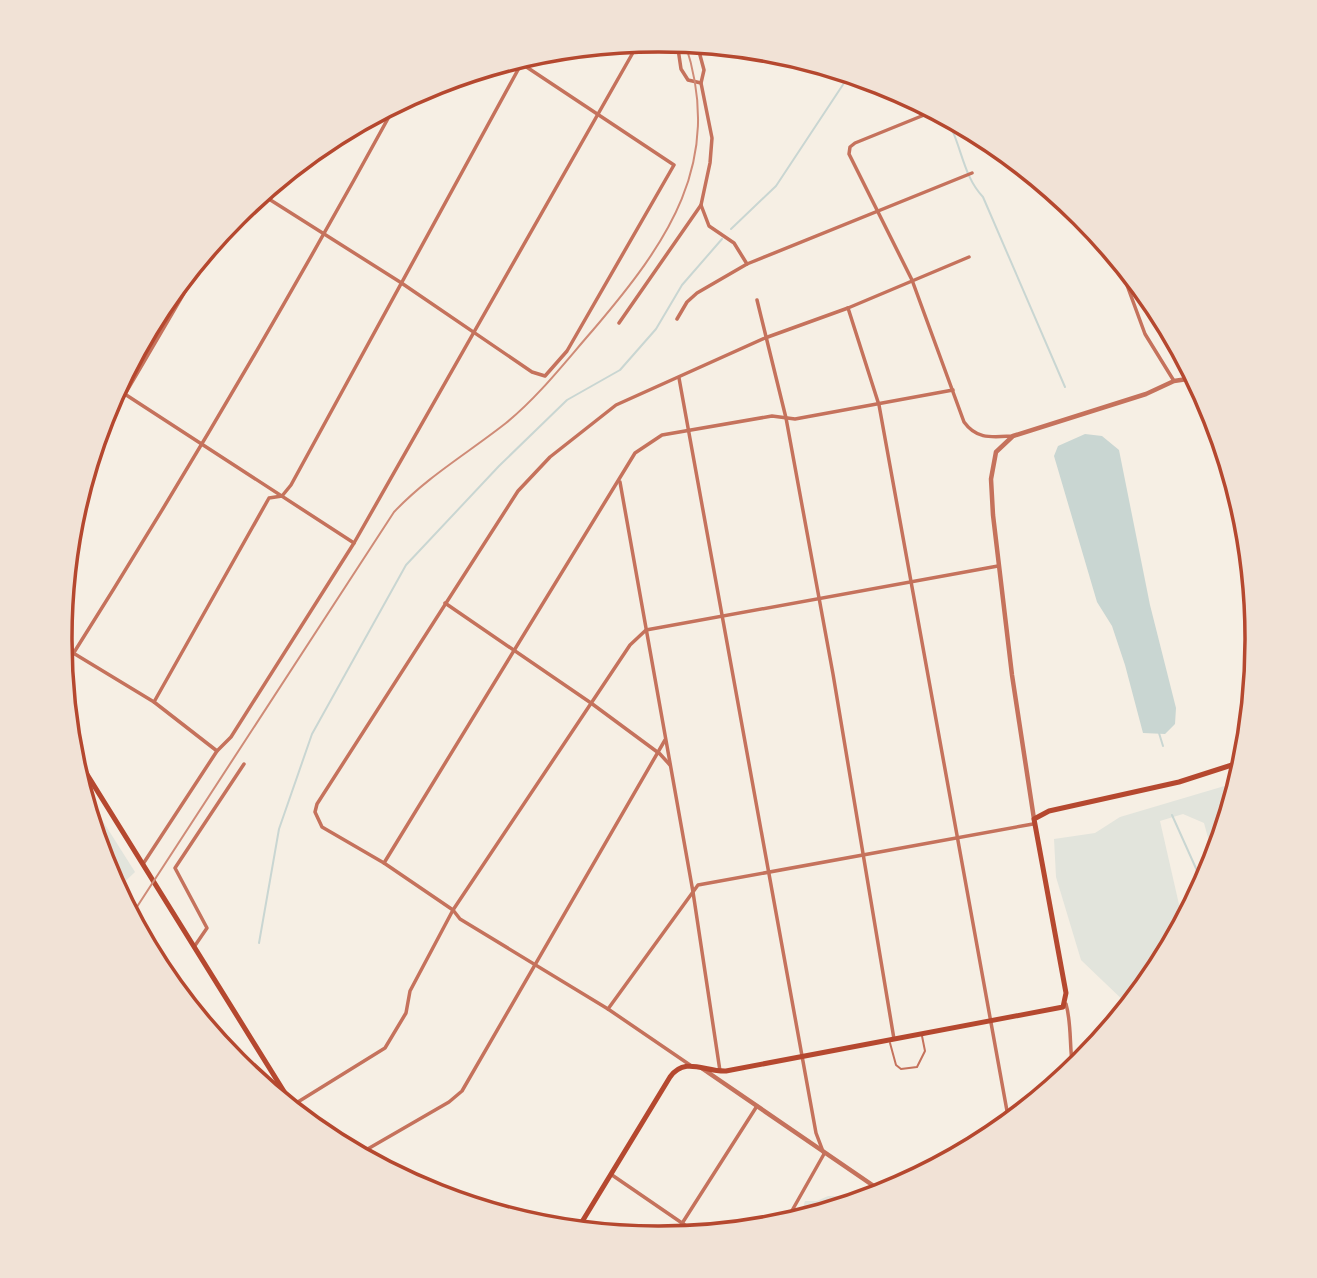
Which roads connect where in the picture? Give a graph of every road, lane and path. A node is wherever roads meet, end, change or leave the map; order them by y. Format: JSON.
{"nodes":[{"id":1,"x":633,"y":53,"type":"edge"},
{"id":2,"x":679,"y":53,"type":"edge"},
{"id":3,"x":700,"y":54,"type":"edge"},
{"id":4,"x":528,"y":67,"type":"edge"},
{"id":5,"x":517,"y":70,"type":"edge"},
{"id":6,"x":701,"y":83,"type":"junction"},
{"id":7,"x":599,"y":113,"type":"junction"},
{"id":8,"x":923,"y":116,"type":"edge"},
{"id":9,"x":388,"y":119,"type":"edge"},
{"id":10,"x":972,"y":173,"type":"dead end"},
{"id":11,"x":270,"y":200,"type":"edge"},
{"id":12,"x":701,"y":205,"type":"junction"},
{"id":13,"x":878,"y":213,"type":"junction"},
{"id":14,"x":325,"y":233,"type":"junction"},
{"id":15,"x":969,"y":257,"type":"dead end"},
{"id":16,"x":747,"y":264,"type":"junction"},
{"id":17,"x":912,"y":280,"type":"junction"},
{"id":18,"x":400,"y":282,"type":"junction"},
{"id":19,"x":1127,"y":286,"type":"edge"},
{"id":20,"x":182,"y":297,"type":"edge"},
{"id":21,"x":757,"y":300,"type":"dead end"},
{"id":22,"x":848,"y":308,"type":"junction"},
{"id":23,"x":677,"y":319,"type":"dead end"},
{"id":24,"x":619,"y":323,"type":"dead end"},
{"id":25,"x":473,"y":331,"type":"junction"},
{"id":26,"x":765,"y":338,"type":"junction"},
{"id":27,"x":679,"y":378,"type":"junction"},
{"id":28,"x":1185,"y":379,"type":"edge"},
{"id":29,"x":1174,"y":381,"type":"junction"},
{"id":30,"x":953,"y":390,"type":"junction"},
{"id":31,"x":126,"y":395,"type":"joint"},
{"id":32,"x":879,"y":405,"type":"junction"},
{"id":33,"x":786,"y":418,"type":"junction"},
{"id":34,"x":689,"y":431,"type":"junction"},
{"id":35,"x":1013,"y":436,"type":"junction"},
{"id":36,"x":201,"y":444,"type":"junction"},
{"id":37,"x":620,"y":480,"type":"junction"},
{"id":38,"x":282,"y":496,"type":"junction"},
{"id":39,"x":354,"y":543,"type":"junction"},
{"id":40,"x":1000,"y":566,"type":"junction"},
{"id":41,"x":912,"y":584,"type":"junction"},
{"id":42,"x":817,"y":599,"type":"junction"},
{"id":43,"x":445,"y":603,"type":"junction"},
{"id":44,"x":723,"y":616,"type":"junction"},
{"id":45,"x":646,"y":631,"type":"junction"},
{"id":46,"x":515,"y":650,"type":"junction"},
{"id":47,"x":74,"y":653,"type":"joint"},
{"id":48,"x":154,"y":702,"type":"junction"},
{"id":49,"x":591,"y":703,"type":"junction"},
{"id":50,"x":666,"y":738,"type":"junction"},
{"id":51,"x":216,"y":751,"type":"junction"},
{"id":52,"x":660,"y":754,"type":"junction"},
{"id":53,"x":244,"y":764,"type":"dead end"},
{"id":54,"x":1231,"y":765,"type":"edge"},
{"id":55,"x":671,"y":766,"type":"junction"},
{"id":56,"x":89,"y":777,"type":"edge"},
{"id":57,"x":1034,"y":822,"type":"junction"},
{"id":58,"x":958,"y":839,"type":"junction"},
{"id":59,"x":863,"y":857,"type":"junction"},
{"id":60,"x":384,"y":863,"type":"junction"},
{"id":61,"x":143,"y":864,"type":"junction"},
{"id":62,"x":770,"y":874,"type":"junction"},
{"id":63,"x":693,"y":892,"type":"junction"},
{"id":64,"x":453,"y":910,"type":"junction"},
{"id":65,"x":194,"y":947,"type":"junction"},
{"id":66,"x":534,"y":964,"type":"junction"},
{"id":67,"x":1066,"y":1004,"type":"junction"},
{"id":68,"x":608,"y":1009,"type":"junction"},
{"id":69,"x":991,"y":1023,"type":"junction"},
{"id":70,"x":922,"y":1035,"type":"junction"},
{"id":71,"x":892,"y":1041,"type":"junction"},
{"id":72,"x":1071,"y":1056,"type":"edge"},
{"id":73,"x":803,"y":1058,"type":"junction"},
{"id":74,"x":690,"y":1065,"type":"junction"},
{"id":75,"x":702,"y":1068,"type":"junction"},
{"id":76,"x":720,"y":1071,"type":"junction"},
{"id":77,"x":282,"y":1088,"type":"edge"},
{"id":78,"x":299,"y":1102,"type":"edge"},
{"id":79,"x":757,"y":1106,"type":"junction"},
{"id":80,"x":1007,"y":1111,"type":"edge"},
{"id":81,"x":368,"y":1149,"type":"edge"},
{"id":82,"x":824,"y":1154,"type":"junction"},
{"id":83,"x":610,"y":1174,"type":"junction"},
{"id":84,"x":872,"y":1185,"type":"edge"},
{"id":85,"x":792,"y":1210,"type":"edge"},
{"id":86,"x":583,"y":1220,"type":"edge"},
{"id":87,"x":682,"y":1223,"type":"joint"}],
"edges":[{"from":1,"to":7,"type":"street"},
{"from":2,"to":6,"type":"street"},
{"from":3,"to":6,"type":"street"},
{"from":4,"to":7,"type":"street"},
{"from":5,"to":18,"type":"street"},
{"from":6,"to":12,"type":"street"},
{"from":7,"to":25,"type":"street"},
{"from":7,"to":25,"type":"street"},
{"from":8,"to":13,"type":"street"},
{"from":9,"to":14,"type":"street"},
{"from":10,"to":13,"type":"street"},
{"from":11,"to":14,"type":"street"},
{"from":12,"to":16,"type":"street"},
{"from":12,"to":24,"type":"street"},
{"from":13,"to":16,"type":"street"},
{"from":13,"to":17,"type":"street"},
{"from":14,"to":18,"type":"street"},
{"from":14,"to":36,"type":"street"},
{"from":15,"to":17,"type":"street"},
{"from":16,"to":23,"type":"street"},
{"from":17,"to":22,"type":"street"},
{"from":17,"to":30,"type":"street"},
{"from":18,"to":25,"type":"street"},
{"from":18,"to":38,"type":"street"},
{"from":19,"to":29,"type":"street"},
{"from":20,"to":31,"type":"street"},
{"from":21,"to":26,"type":"street"},
{"from":22,"to":26,"type":"street"},
{"from":22,"to":32,"type":"street"},
{"from":25,"to":39,"type":"street"},
{"from":26,"to":27,"type":"street"},
{"from":26,"to":33,"type":"street"},
{"from":27,"to":34,"type":"street"},
{"from":27,"to":43,"type":"street"},
{"from":28,"to":29,"type":"street"},
{"from":29,"to":35,"type":"street"},
{"from":30,"to":32,"type":"street"},
{"from":30,"to":35,"type":"street"},
{"from":31,"to":36,"type":"street"},
{"from":32,"to":33,"type":"street"},
{"from":32,"to":41,"type":"street"},
{"from":33,"to":34,"type":"street"},
{"from":33,"to":42,"type":"street"},
{"from":34,"to":37,"type":"street"},
{"from":34,"to":44,"type":"street"},
{"from":35,"to":40,"type":"street"},
{"from":36,"to":38,"type":"street"},
{"from":36,"to":47,"type":"street"},
{"from":37,"to":45,"type":"street"},
{"from":37,"to":46,"type":"street"},
{"from":38,"to":39,"type":"street"},
{"from":38,"to":48,"type":"street"},
{"from":39,"to":51,"type":"street"},
{"from":40,"to":41,"type":"street"},
{"from":40,"to":57,"type":"street"},
{"from":41,"to":42,"type":"street"},
{"from":41,"to":58,"type":"street"},
{"from":42,"to":44,"type":"street"},
{"from":42,"to":59,"type":"street"},
{"from":43,"to":46,"type":"street"},
{"from":43,"to":60,"type":"street"},
{"from":44,"to":45,"type":"street"},
{"from":44,"to":62,"type":"street"},
{"from":45,"to":49,"type":"street"},
{"from":45,"to":50,"type":"street"},
{"from":46,"to":49,"type":"street"},
{"from":46,"to":60,"type":"street"},
{"from":47,"to":48,"type":"street"},
{"from":48,"to":51,"type":"street"},
{"from":49,"to":52,"type":"street"},
{"from":49,"to":64,"type":"street"},
{"from":50,"to":52,"type":"street"},
{"from":50,"to":55,"type":"street"},
{"from":51,"to":61,"type":"street"},
{"from":52,"to":55,"type":"street"},
{"from":52,"to":66,"type":"street"},
{"from":53,"to":65,"type":"street"},
{"from":54,"to":57,"type":"main road"},
{"from":55,"to":63,"type":"street"},
{"from":56,"to":61,"type":"main road"},
{"from":57,"to":58,"type":"street"},
{"from":57,"to":67,"type":"main road"},
{"from":58,"to":59,"type":"street"},
{"from":58,"to":69,"type":"street"},
{"from":59,"to":62,"type":"street"},
{"from":59,"to":71,"type":"street"},
{"from":60,"to":64,"type":"street"},
{"from":61,"to":65,"type":"main road"},
{"from":62,"to":63,"type":"street"},
{"from":62,"to":73,"type":"street"},
{"from":63,"to":68,"type":"street"},
{"from":63,"to":76,"type":"street"},
{"from":64,"to":66,"type":"street"},
{"from":64,"to":78,"type":"street"},
{"from":65,"to":77,"type":"main road"},
{"from":66,"to":68,"type":"street"},
{"from":66,"to":81,"type":"street"},
{"from":67,"to":69,"type":"main road"},
{"from":67,"to":72,"type":"street"},
{"from":68,"to":74,"type":"street"},
{"from":69,"to":70,"type":"main road"},
{"from":69,"to":80,"type":"street"},
{"from":70,"to":71,"type":"main road"},
{"from":70,"to":71,"type":"lane"},
{"from":71,"to":73,"type":"main road"},
{"from":73,"to":76,"type":"main road"},
{"from":73,"to":82,"type":"street"},
{"from":74,"to":75,"type":"main road"},
{"from":74,"to":83,"type":"main road"},
{"from":75,"to":76,"type":"main road"},
{"from":75,"to":79,"type":"street"},
{"from":79,"to":82,"type":"street"},
{"from":79,"to":87,"type":"street"},
{"from":82,"to":84,"type":"street"},
{"from":82,"to":85,"type":"street"},
{"from":83,"to":86,"type":"main road"},
{"from":83,"to":87,"type":"street"}]}
